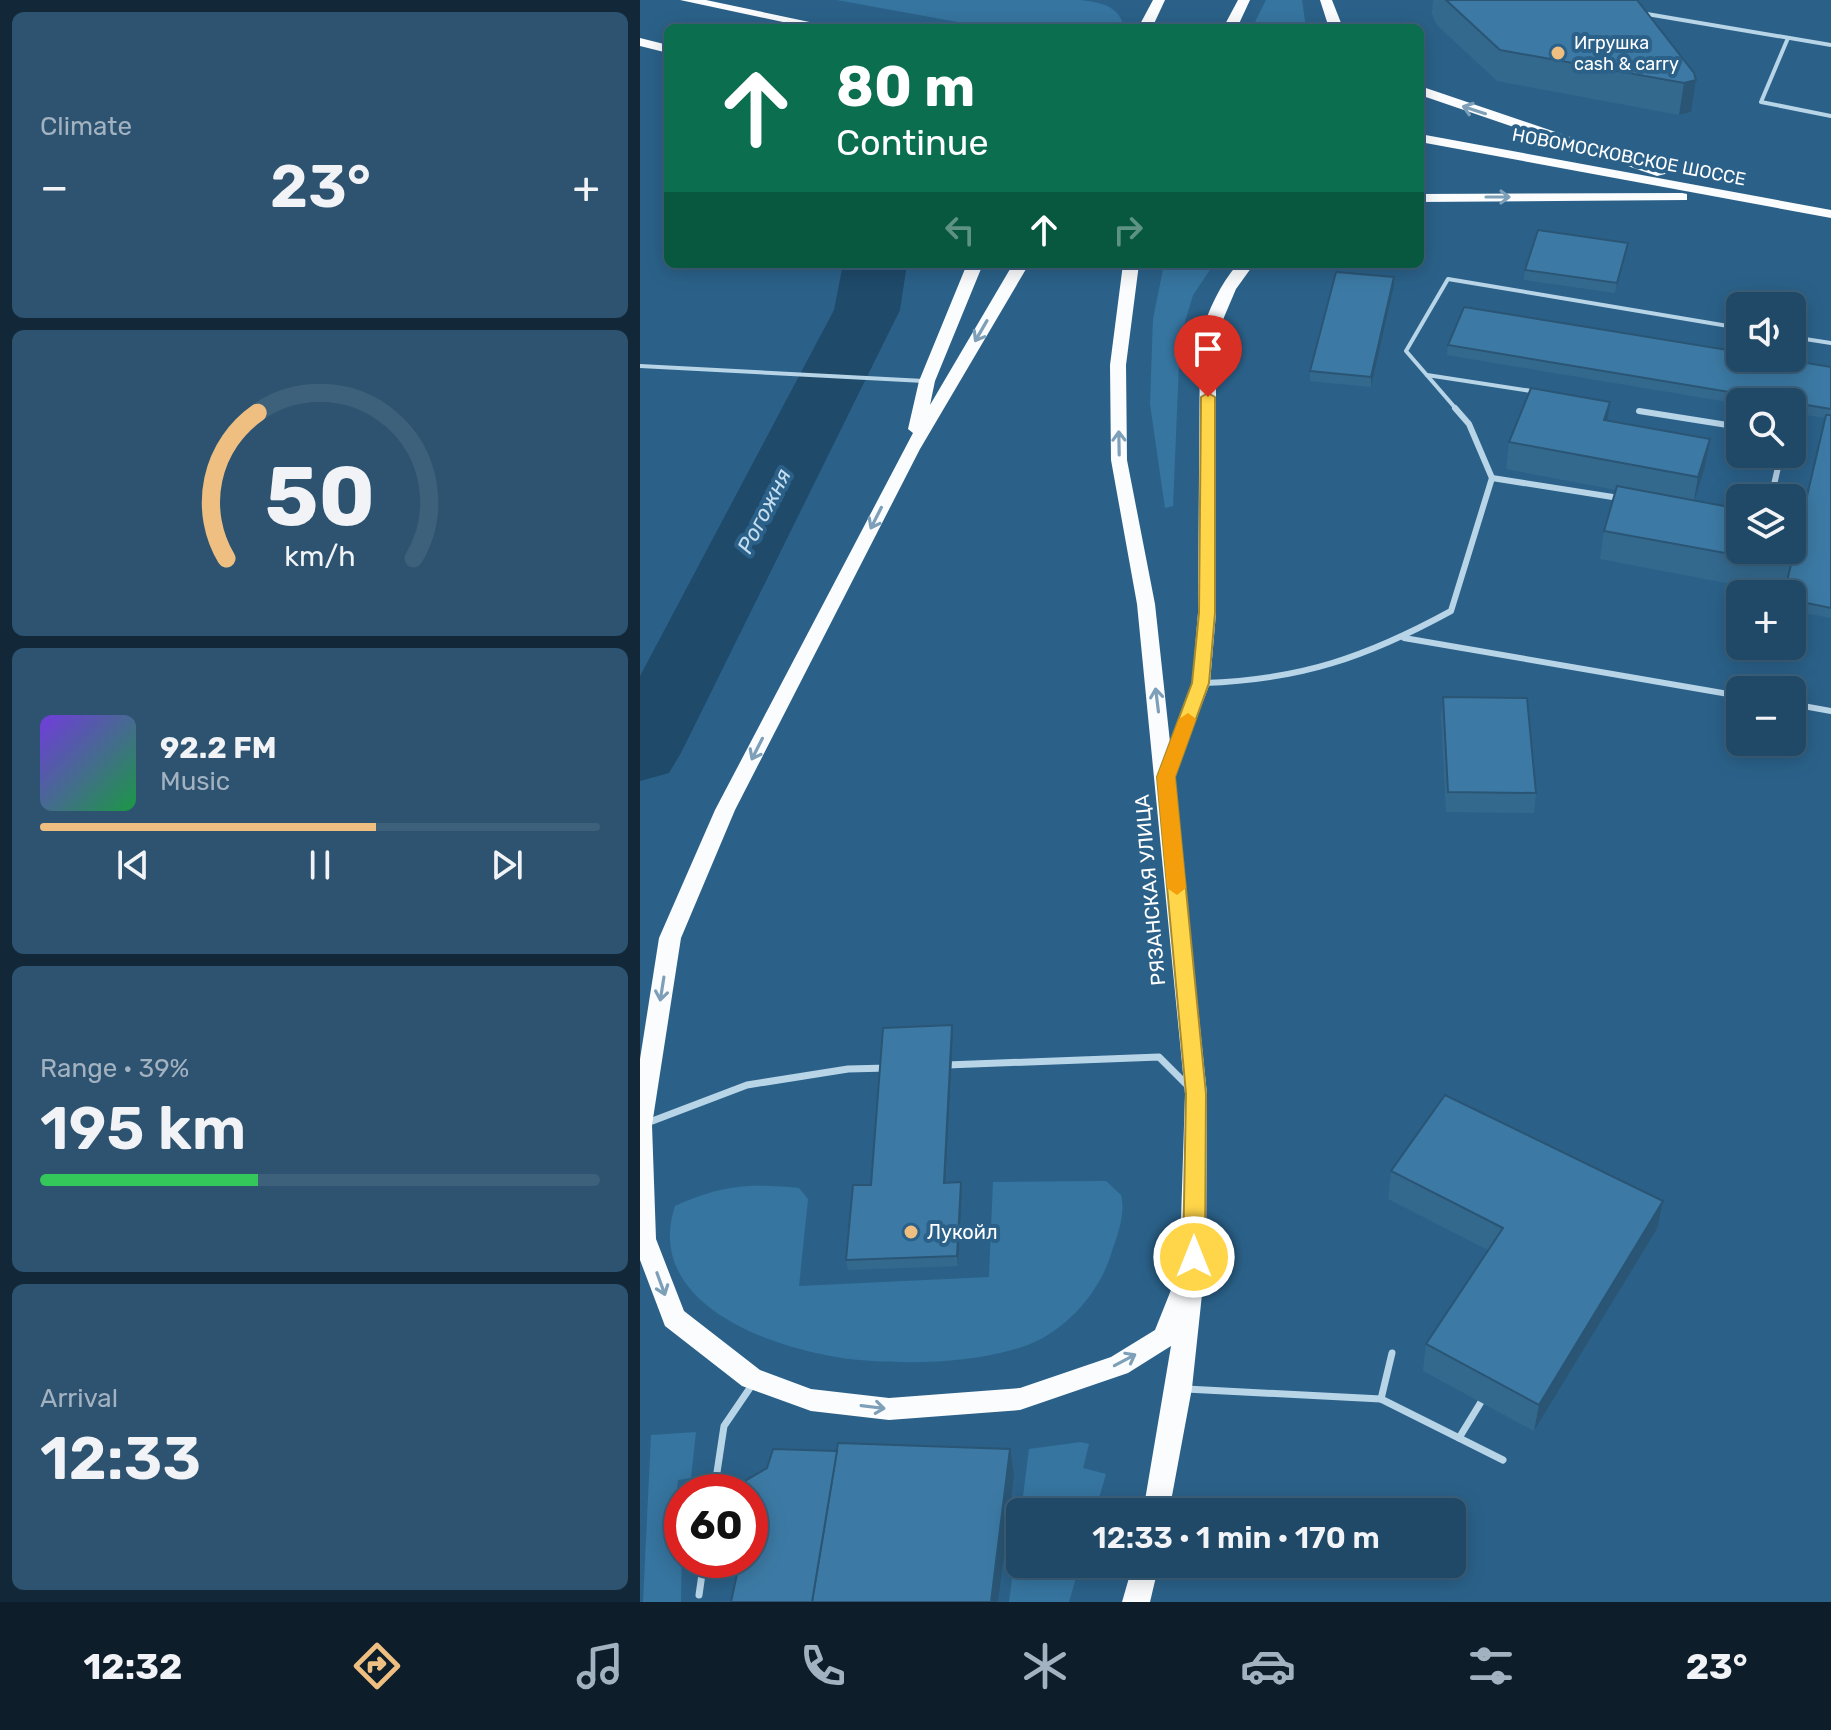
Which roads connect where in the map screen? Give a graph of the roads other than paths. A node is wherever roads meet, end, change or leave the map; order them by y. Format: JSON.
{"nodes":[{"id":1,"x":686,"y":0,"type":"edge"},
{"id":2,"x":1159,"y":0,"type":"edge"},
{"id":3,"x":1244,"y":0,"type":"edge"},
{"id":4,"x":1326,"y":0,"type":"edge"},
{"id":5,"x":1644,"y":0,"type":"edge"},
{"id":6,"x":810,"y":24,"type":"edge"},
{"id":7,"x":1147,"y":24,"type":"edge"},
{"id":8,"x":1232,"y":24,"type":"edge"},
{"id":9,"x":1335,"y":24,"type":"edge"},
{"id":10,"x":1788,"y":38,"type":"junction"},
{"id":11,"x":640,"y":42,"type":"edge"},
{"id":12,"x":1831,"y":45,"type":"edge"},
{"id":13,"x":664,"y":48,"type":"edge"},
{"id":14,"x":1424,"y":91,"type":"edge"},
{"id":15,"x":1831,"y":116,"type":"edge"},
{"id":16,"x":1424,"y":139,"type":"edge"},
{"id":17,"x":1734,"y":197,"type":"junction"},
{"id":18,"x":1424,"y":198,"type":"edge"},
{"id":19,"x":1831,"y":214,"type":"edge"},
{"id":20,"x":973,"y":268,"type":"edge"},
{"id":21,"x":1019,"y":268,"type":"edge"},
{"id":22,"x":1130,"y":268,"type":"edge"},
{"id":23,"x":1242,"y":268,"type":"edge"},
{"id":24,"x":1726,"y":326,"type":"edge"},
{"id":25,"x":1806,"y":339,"type":"edge"},
{"id":26,"x":1831,"y":343,"type":"edge"},
{"id":27,"x":640,"y":366,"type":"edge"},
{"id":28,"x":1427,"y":375,"type":"junction"},
{"id":29,"x":927,"y":381,"type":"junction"},
{"id":30,"x":1552,"y":394,"type":"edge"},
{"id":31,"x":1639,"y":411,"type":"dead end"},
{"id":32,"x":1726,"y":425,"type":"edge"},
{"id":33,"x":912,"y":449,"type":"junction"},
{"id":34,"x":1492,"y":478,"type":"junction"},
{"id":35,"x":1632,"y":500,"type":"edge"},
{"id":36,"x":1404,"y":638,"type":"junction"},
{"id":37,"x":1201,"y":683,"type":"junction"},
{"id":38,"x":1726,"y":694,"type":"edge"},
{"id":39,"x":1806,"y":707,"type":"edge"},
{"id":40,"x":1831,"y":711,"type":"edge"},
{"id":41,"x":1166,"y":777,"type":"junction"},
{"id":42,"x":938,"y":1065,"type":"edge"},
{"id":43,"x":893,"y":1067,"type":"edge"},
{"id":44,"x":1196,"y":1094,"type":"junction"},
{"id":45,"x":641,"y":1128,"type":"edge"},
{"id":46,"x":1194,"y":1257,"type":"junction"},
{"id":47,"x":1392,"y":1353,"type":"dead end"},
{"id":48,"x":756,"y":1380,"type":"junction"},
{"id":49,"x":1179,"y":1388,"type":"junction"},
{"id":50,"x":1381,"y":1399,"type":"junction"},
{"id":51,"x":1481,"y":1402,"type":"edge"},
{"id":52,"x":1459,"y":1438,"type":"junction"},
{"id":53,"x":1503,"y":1460,"type":"dead end"},
{"id":54,"x":717,"y":1474,"type":"edge"},
{"id":55,"x":1159,"y":1498,"type":"edge"},
{"id":56,"x":701,"y":1578,"type":"edge"},
{"id":57,"x":1142,"y":1578,"type":"edge"},
{"id":58,"x":699,"y":1595,"type":"dead end"},
{"id":59,"x":1136,"y":1602,"type":"edge"}],
"edges":[{"from":1,"to":6,"type":"main road"},
{"from":2,"to":7,"type":"main road"},
{"from":3,"to":8,"type":"main road"},
{"from":4,"to":9,"type":"main road"},
{"from":5,"to":10,"type":"lane"},
{"from":10,"to":12,"type":"lane"},
{"from":10,"to":15,"type":"lane"},
{"from":11,"to":13,"type":"main road"},
{"from":17,"to":14,"type":"main road","one_way":true},
{"from":16,"to":17,"type":"main road","name":"НОВОМОСКОВСКОЕ ШОССЕ"},
{"from":18,"to":17,"type":"main road","one_way":true},
{"from":17,"to":19,"type":"main road","name":"НОВОМОСКОВСКОЕ ШОССЕ"},
{"from":20,"to":29,"type":"main road"},
{"from":21,"to":33,"type":"main road","one_way":true},
{"from":41,"to":22,"type":"main road","name":"РЯЗАНСКАЯ УЛИЦА","one_way":true},
{"from":23,"to":37,"type":"main road"},
{"from":24,"to":28,"type":"lane"},
{"from":25,"to":26,"type":"lane"},
{"from":27,"to":29,"type":"lane"},
{"from":28,"to":30,"type":"lane"},
{"from":28,"to":34,"type":"lane"},
{"from":29,"to":33,"type":"main road"},
{"from":31,"to":32,"type":"lane"},
{"from":33,"to":45,"type":"main road","one_way":true},
{"from":34,"to":35,"type":"lane"},
{"from":34,"to":36,"type":"lane"},
{"from":36,"to":37,"type":"lane"},
{"from":36,"to":38,"type":"lane"},
{"from":37,"to":41,"type":"main road"},
{"from":39,"to":40,"type":"lane"},
{"from":41,"to":44,"type":"main road","name":"РЯЗАНСКАЯ УЛИЦА"},
{"from":42,"to":44,"type":"lane"},
{"from":43,"to":45,"type":"lane"},
{"from":44,"to":46,"type":"main road","name":"РЯЗАНСКАЯ УЛИЦА"},
{"from":45,"to":48,"type":"main road","one_way":true},
{"from":48,"to":46,"type":"main road","one_way":true},
{"from":46,"to":49,"type":"main road","name":"РЯЗАНСКАЯ УЛИЦА"},
{"from":47,"to":50,"type":"lane"},
{"from":48,"to":54,"type":"lane"},
{"from":49,"to":50,"type":"lane"},
{"from":49,"to":55,"type":"main road","name":"РЯЗАНСКАЯ УЛИЦА"},
{"from":50,"to":52,"type":"lane"},
{"from":51,"to":52,"type":"lane"},
{"from":52,"to":53,"type":"lane"},
{"from":56,"to":58,"type":"lane"},
{"from":57,"to":59,"type":"main road"}]}
